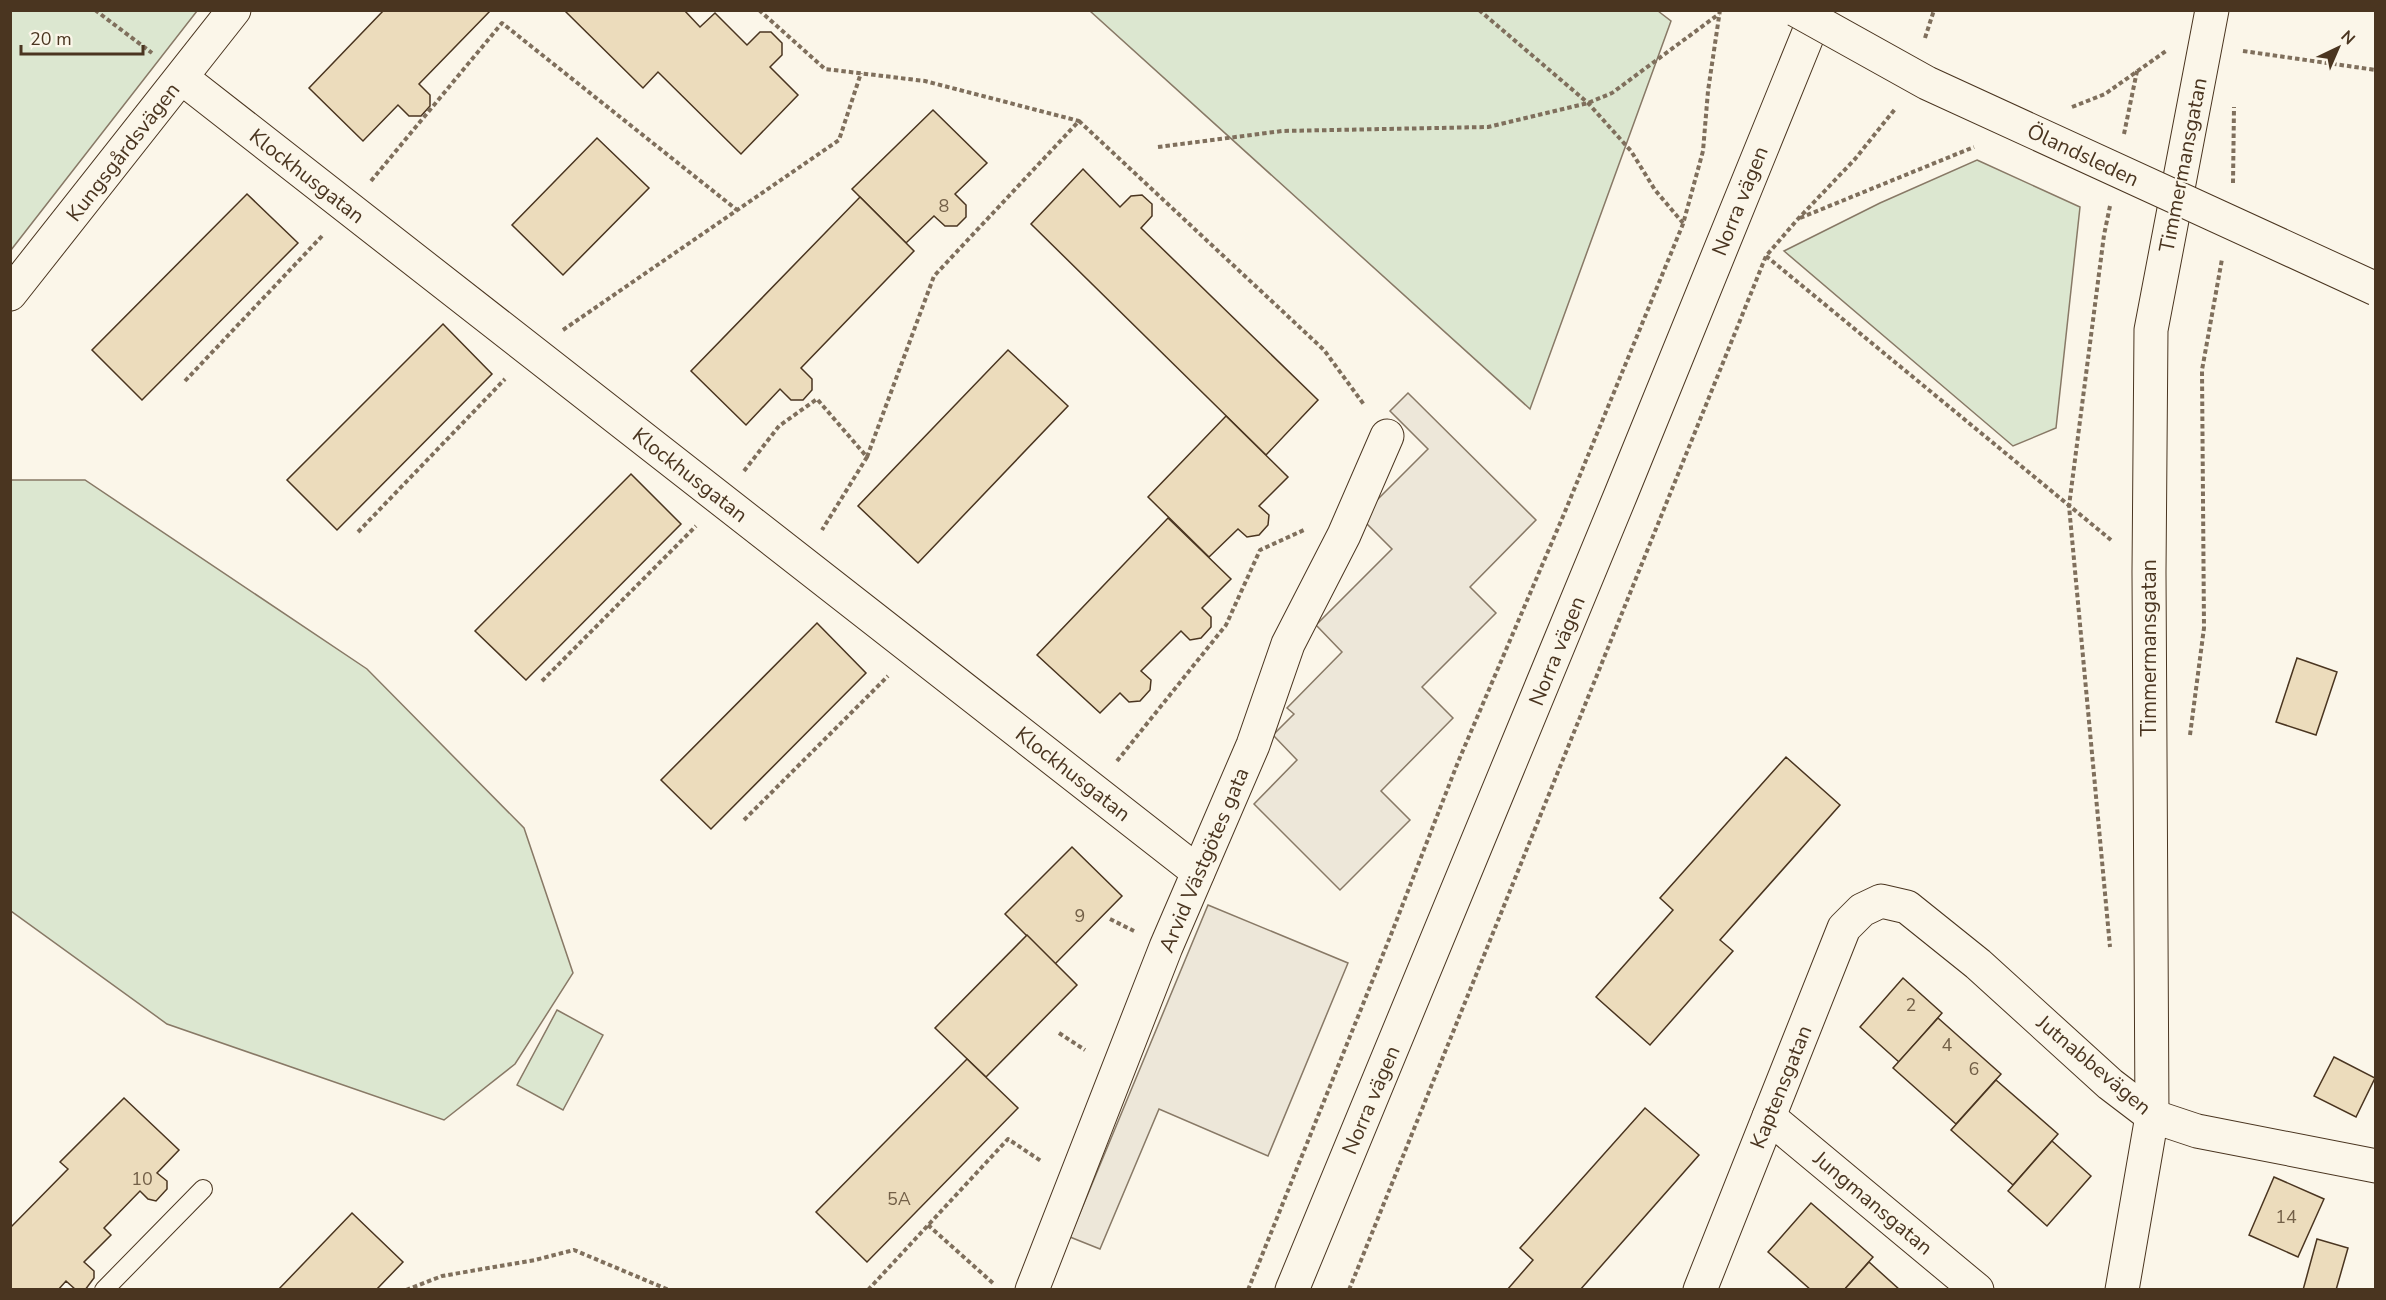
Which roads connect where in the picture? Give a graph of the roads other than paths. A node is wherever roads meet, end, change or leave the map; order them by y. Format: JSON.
{"nodes":[{"id":1,"x":234,"y":10,"type":"edge"},
{"id":2,"x":1796,"y":10,"type":"edge"},
{"id":3,"x":1818,"y":10,"type":"edge"},
{"id":4,"x":2212,"y":10,"type":"edge"},
{"id":5,"x":182,"y":78,"type":"junction"},
{"id":6,"x":2376,"y":289,"type":"edge"},
{"id":7,"x":10,"y":294,"type":"edge"},
{"id":8,"x":1387,"y":436,"type":"road end"},
{"id":9,"x":1198,"y":872,"type":"junction"},
{"id":10,"x":1881,"y":901,"type":"joint"},
{"id":11,"x":2152,"y":1116,"type":"junction"},
{"id":12,"x":1769,"y":1117,"type":"junction"},
{"id":13,"x":2376,"y":1166,"type":"edge"},
{"id":14,"x":203,"y":1189,"type":"dead end"},
{"id":15,"x":104,"y":1290,"type":"edge"},
{"id":16,"x":1032,"y":1290,"type":"edge"},
{"id":17,"x":1292,"y":1290,"type":"edge"},
{"id":18,"x":1700,"y":1290,"type":"edge"},
{"id":19,"x":1977,"y":1290,"type":"edge"},
{"id":20,"x":2122,"y":1290,"type":"edge"}],
"edges":[{"from":1,"to":5,"type":"street","name":"Kungsgårdsvägen"},
{"from":2,"to":6,"type":"street","name":"Ölandsleden","bridge":true},
{"from":3,"to":17,"type":"street","name":"Norra vägen"},
{"from":4,"to":11,"type":"street","name":"Timmermansgatan"},
{"from":5,"to":7,"type":"street","name":"Kungsgårdsvägen"},
{"from":5,"to":9,"type":"street","name":"Klockhusgatan"},
{"from":8,"to":9,"type":"street","name":"Arvid Västgötes gata"},
{"from":9,"to":16,"type":"street","name":"Arvid Västgötes gata"},
{"from":10,"to":11,"type":"street","name":"Jutnabbevägen"},
{"from":10,"to":12,"type":"street","name":"Kaptensgatan"},
{"from":11,"to":13,"type":"street","name":"Jutnabbevägen"},
{"from":11,"to":20,"type":"street","name":"Timmermansgatan"},
{"from":12,"to":18,"type":"street","name":"Kaptensgatan"},
{"from":12,"to":19,"type":"street","name":"Jungmansgatan"},
{"from":14,"to":15,"type":"lane"}]}
